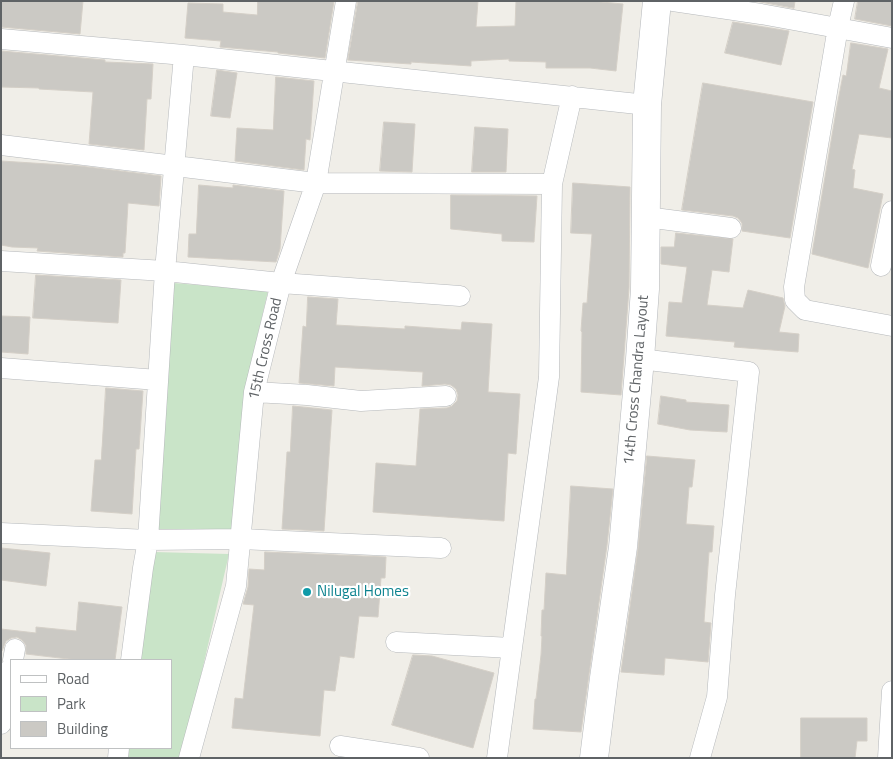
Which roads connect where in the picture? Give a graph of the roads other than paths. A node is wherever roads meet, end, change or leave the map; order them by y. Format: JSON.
{"nodes":[{"id":1,"x":346,"y":1,"type":"edge"},
{"id":2,"x":657,"y":1,"type":"edge"},
{"id":3,"x":673,"y":1,"type":"edge"},
{"id":4,"x":844,"y":1,"type":"edge"},
{"id":5,"x":762,"y":8,"type":"edge"},
{"id":6,"x":838,"y":27,"type":"junction"},
{"id":7,"x":892,"y":38,"type":"edge"},
{"id":8,"x":1,"y":39,"type":"edge"},
{"id":9,"x":184,"y":55,"type":"junction"},
{"id":10,"x":333,"y":72,"type":"junction"},
{"id":11,"x":572,"y":96,"type":"junction"},
{"id":12,"x":647,"y":105,"type":"junction"},
{"id":13,"x":1,"y":145,"type":"edge"},
{"id":14,"x":173,"y":166,"type":"junction"},
{"id":15,"x":316,"y":183,"type":"junction"},
{"id":16,"x":552,"y":184,"type":"junction"},
{"id":17,"x":892,"y":211,"type":"edge"},
{"id":18,"x":646,"y":217,"type":"junction"},
{"id":19,"x":731,"y":228,"type":"dead end"},
{"id":20,"x":1,"y":261,"type":"edge"},
{"id":21,"x":881,"y":266,"type":"dead end"},
{"id":22,"x":165,"y":271,"type":"junction"},
{"id":23,"x":281,"y":283,"type":"junction"},
{"id":24,"x":460,"y":296,"type":"dead end"},
{"id":25,"x":892,"y":326,"type":"edge"},
{"id":26,"x":640,"y":359,"type":"junction"},
{"id":27,"x":1,"y":368,"type":"edge"},
{"id":28,"x":158,"y":380,"type":"junction"},
{"id":29,"x":254,"y":392,"type":"junction"},
{"id":30,"x":446,"y":396,"type":"dead end"},
{"id":31,"x":1,"y":533,"type":"edge"},
{"id":32,"x":240,"y":539,"type":"junction"},
{"id":33,"x":148,"y":540,"type":"junction"},
{"id":34,"x":441,"y":548,"type":"dead end"},
{"id":35,"x":396,"y":642,"type":"dead end"},
{"id":36,"x":512,"y":648,"type":"junction"},
{"id":37,"x":131,"y":659,"type":"edge"},
{"id":38,"x":10,"y":675,"type":"edge"},
{"id":39,"x":892,"y":691,"type":"edge"},
{"id":40,"x":1,"y":724,"type":"edge"},
{"id":41,"x":340,"y":746,"type":"dead end"},
{"id":42,"x":190,"y":758,"type":"edge"},
{"id":43,"x":419,"y":758,"type":"edge"},
{"id":44,"x":497,"y":758,"type":"edge"},
{"id":45,"x":594,"y":758,"type":"edge"},
{"id":46,"x":700,"y":758,"type":"edge"},
{"id":47,"x":888,"y":758,"type":"edge"}],
"edges":[{"from":1,"to":10,"type":"street","name":"15th Cross Road"},
{"from":2,"to":12,"type":"main road","name":"14th Cross Chandra Layout"},
{"from":3,"to":5,"type":"street"},
{"from":4,"to":6,"type":"street"},
{"from":5,"to":6,"type":"street"},
{"from":6,"to":7,"type":"street"},
{"from":6,"to":25,"type":"street"},
{"from":8,"to":9,"type":"street"},
{"from":9,"to":10,"type":"street"},
{"from":9,"to":14,"type":"street"},
{"from":10,"to":11,"type":"street"},
{"from":10,"to":15,"type":"street","name":"15th Cross Road"},
{"from":11,"to":12,"type":"street"},
{"from":11,"to":16,"type":"street"},
{"from":12,"to":18,"type":"main road","name":"14th Cross Chandra Layout"},
{"from":13,"to":14,"type":"street"},
{"from":14,"to":15,"type":"street"},
{"from":14,"to":22,"type":"street"},
{"from":15,"to":16,"type":"street"},
{"from":15,"to":23,"type":"street","name":"15th Cross Road"},
{"from":16,"to":36,"type":"street"},
{"from":17,"to":21,"type":"street"},
{"from":18,"to":19,"type":"street"},
{"from":18,"to":26,"type":"main road","name":"14th Cross Chandra Layout"},
{"from":20,"to":22,"type":"street"},
{"from":22,"to":23,"type":"street"},
{"from":22,"to":28,"type":"street"},
{"from":23,"to":24,"type":"street"},
{"from":23,"to":29,"type":"street","name":"15th Cross Road"},
{"from":26,"to":45,"type":"main road","name":"14th Cross Chandra Layout"},
{"from":26,"to":46,"type":"street"},
{"from":27,"to":28,"type":"street"},
{"from":28,"to":33,"type":"street"},
{"from":29,"to":30,"type":"street"},
{"from":29,"to":32,"type":"street","name":"15th Cross Road"},
{"from":31,"to":33,"type":"street"},
{"from":32,"to":33,"type":"street"},
{"from":32,"to":34,"type":"street"},
{"from":32,"to":42,"type":"street","name":"15th Cross Road"},
{"from":33,"to":37,"type":"street"},
{"from":35,"to":36,"type":"street"},
{"from":36,"to":44,"type":"street"},
{"from":38,"to":40,"type":"street"},
{"from":39,"to":47,"type":"street"},
{"from":41,"to":43,"type":"street"}]}
